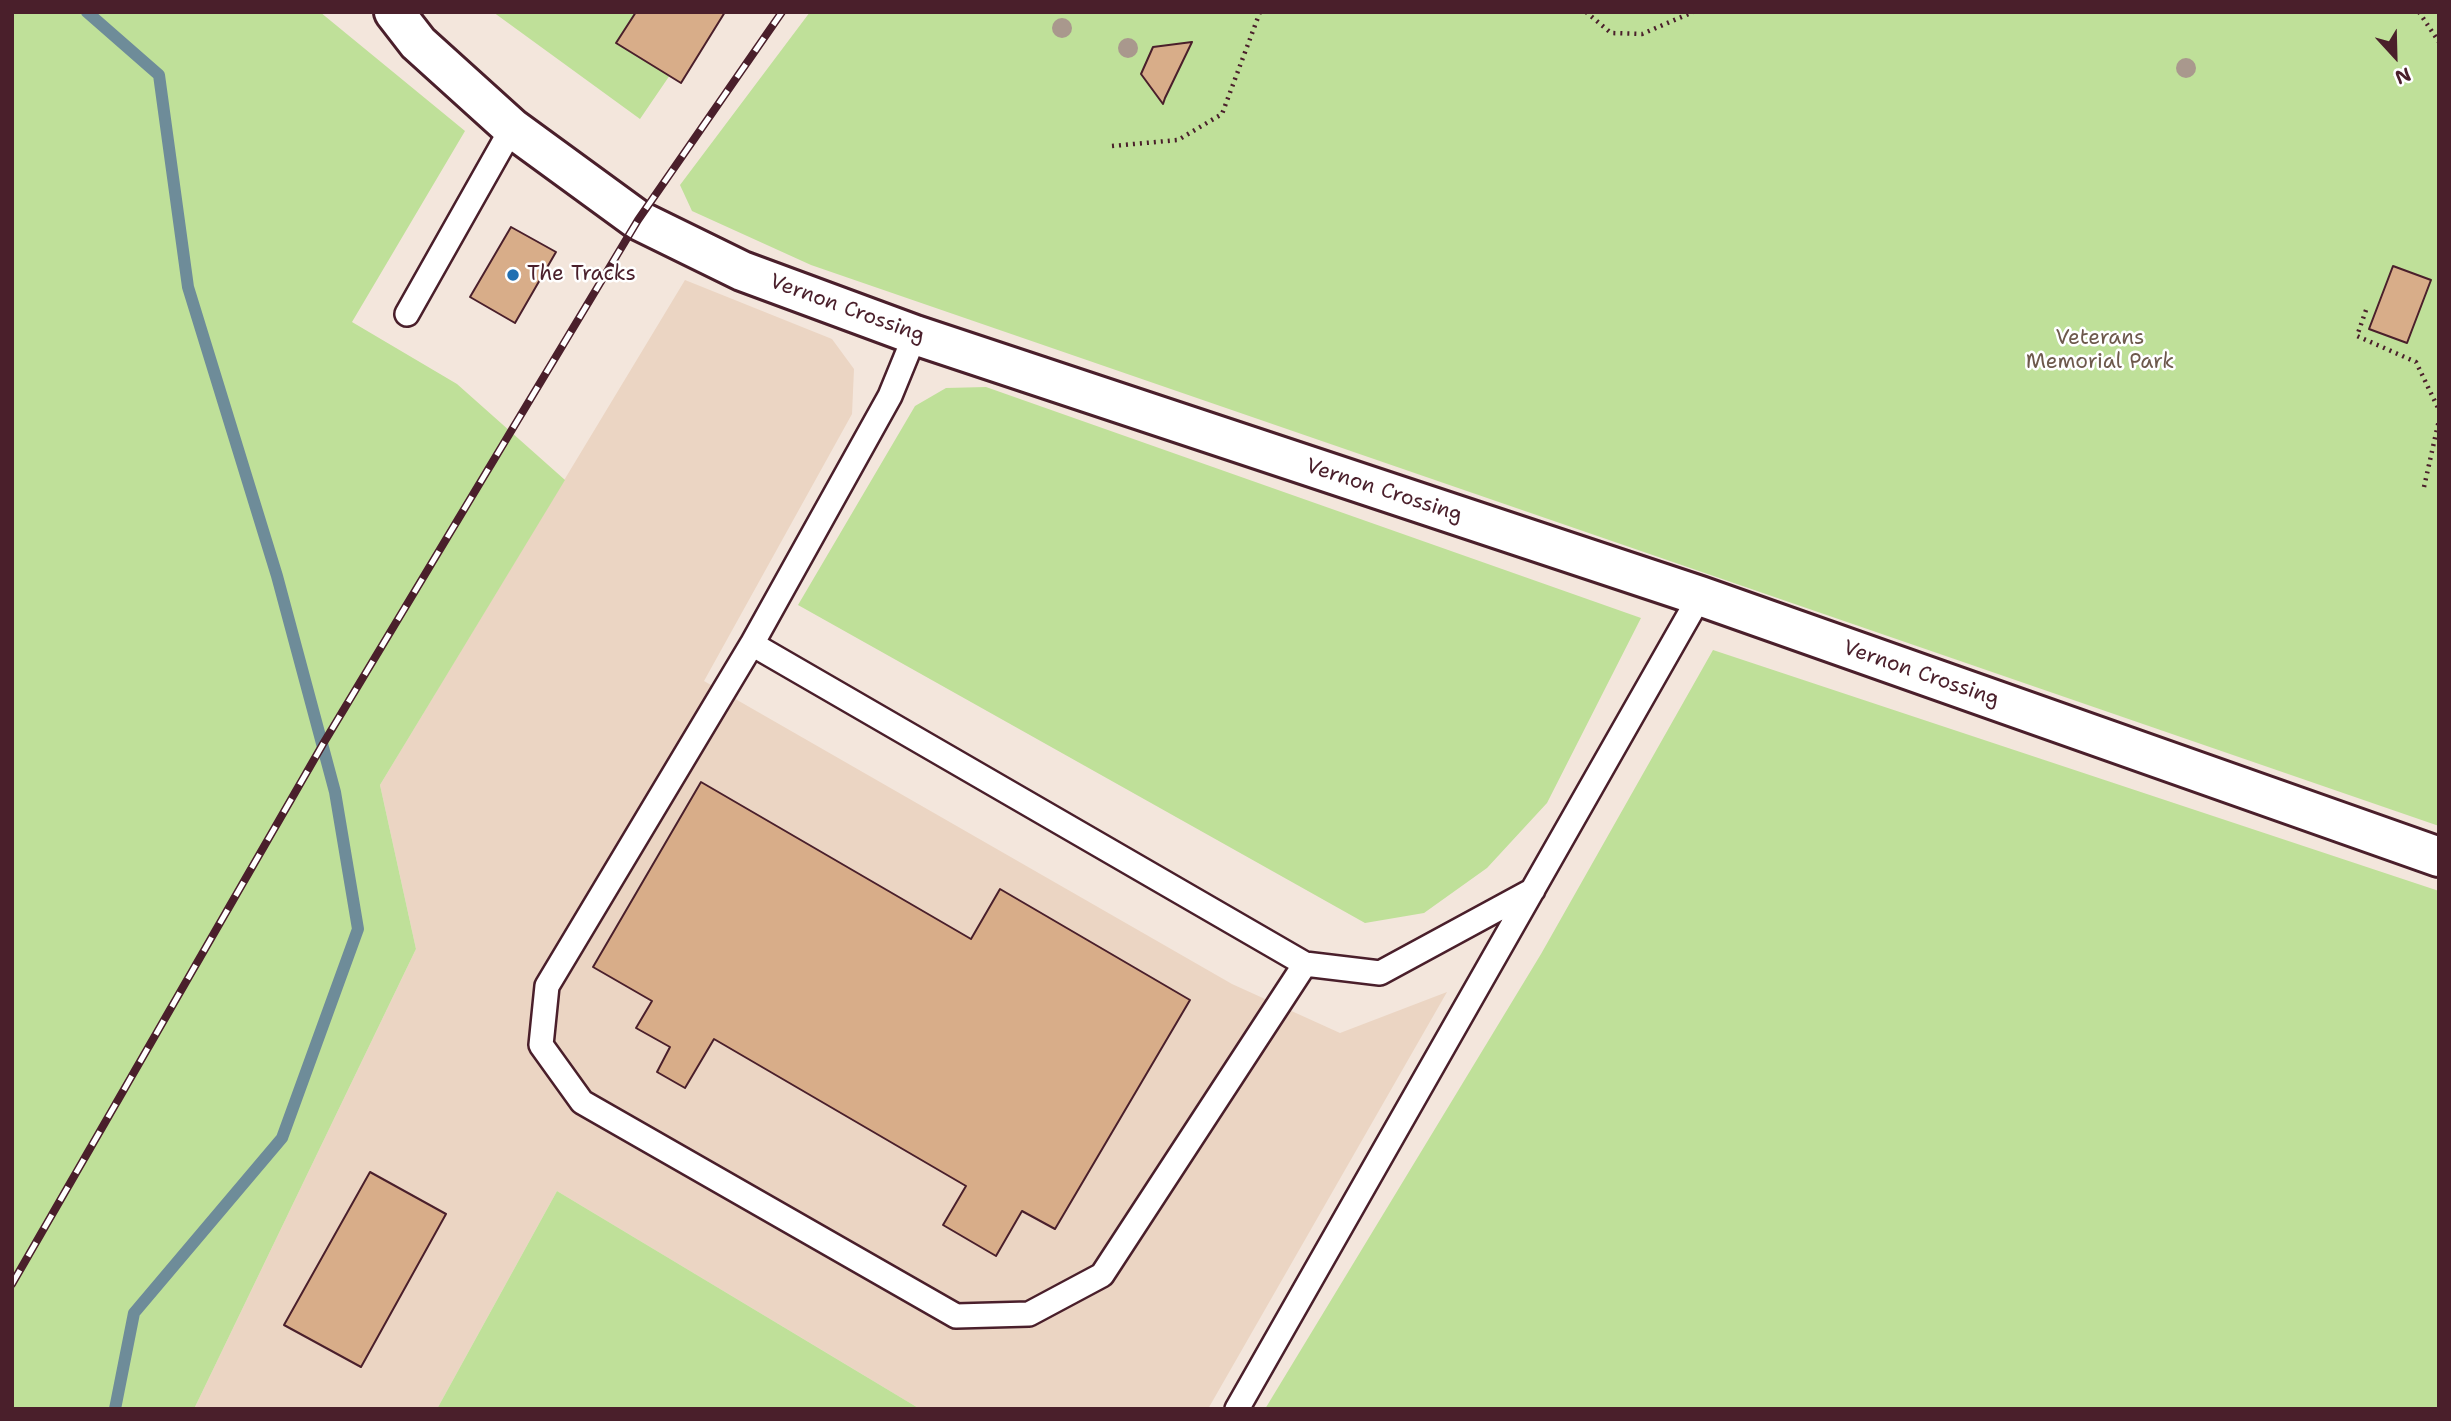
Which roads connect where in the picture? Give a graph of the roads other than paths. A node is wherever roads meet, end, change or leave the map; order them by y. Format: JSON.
{"nodes":[{"id":1,"x":394,"y":12,"type":"edge"},
{"id":2,"x":512,"y":128,"type":"junction"},
{"id":3,"x":407,"y":314,"type":"dead end"},
{"id":4,"x":915,"y":335,"type":"junction"},
{"id":5,"x":1700,"y":596,"type":"junction"},
{"id":6,"x":752,"y":645,"type":"junction"},
{"id":7,"x":2439,"y":857,"type":"edge"},
{"id":8,"x":1533,"y":890,"type":"junction"},
{"id":9,"x":1305,"y":964,"type":"junction"},
{"id":10,"x":1237,"y":1409,"type":"edge"}],
"edges":[{"from":1,"to":2,"type":"street","name":"Vernon Crossing"},
{"from":2,"to":3,"type":"lane"},
{"from":2,"to":4,"type":"street","name":"Vernon Crossing"},
{"from":4,"to":5,"type":"street","name":"Vernon Crossing"},
{"from":4,"to":6,"type":"lane"},
{"from":5,"to":7,"type":"street","name":"Vernon Crossing"},
{"from":5,"to":8,"type":"lane"},
{"from":6,"to":9,"type":"lane"},
{"from":6,"to":9,"type":"lane"},
{"from":8,"to":9,"type":"lane"},
{"from":8,"to":10,"type":"lane"}]}
